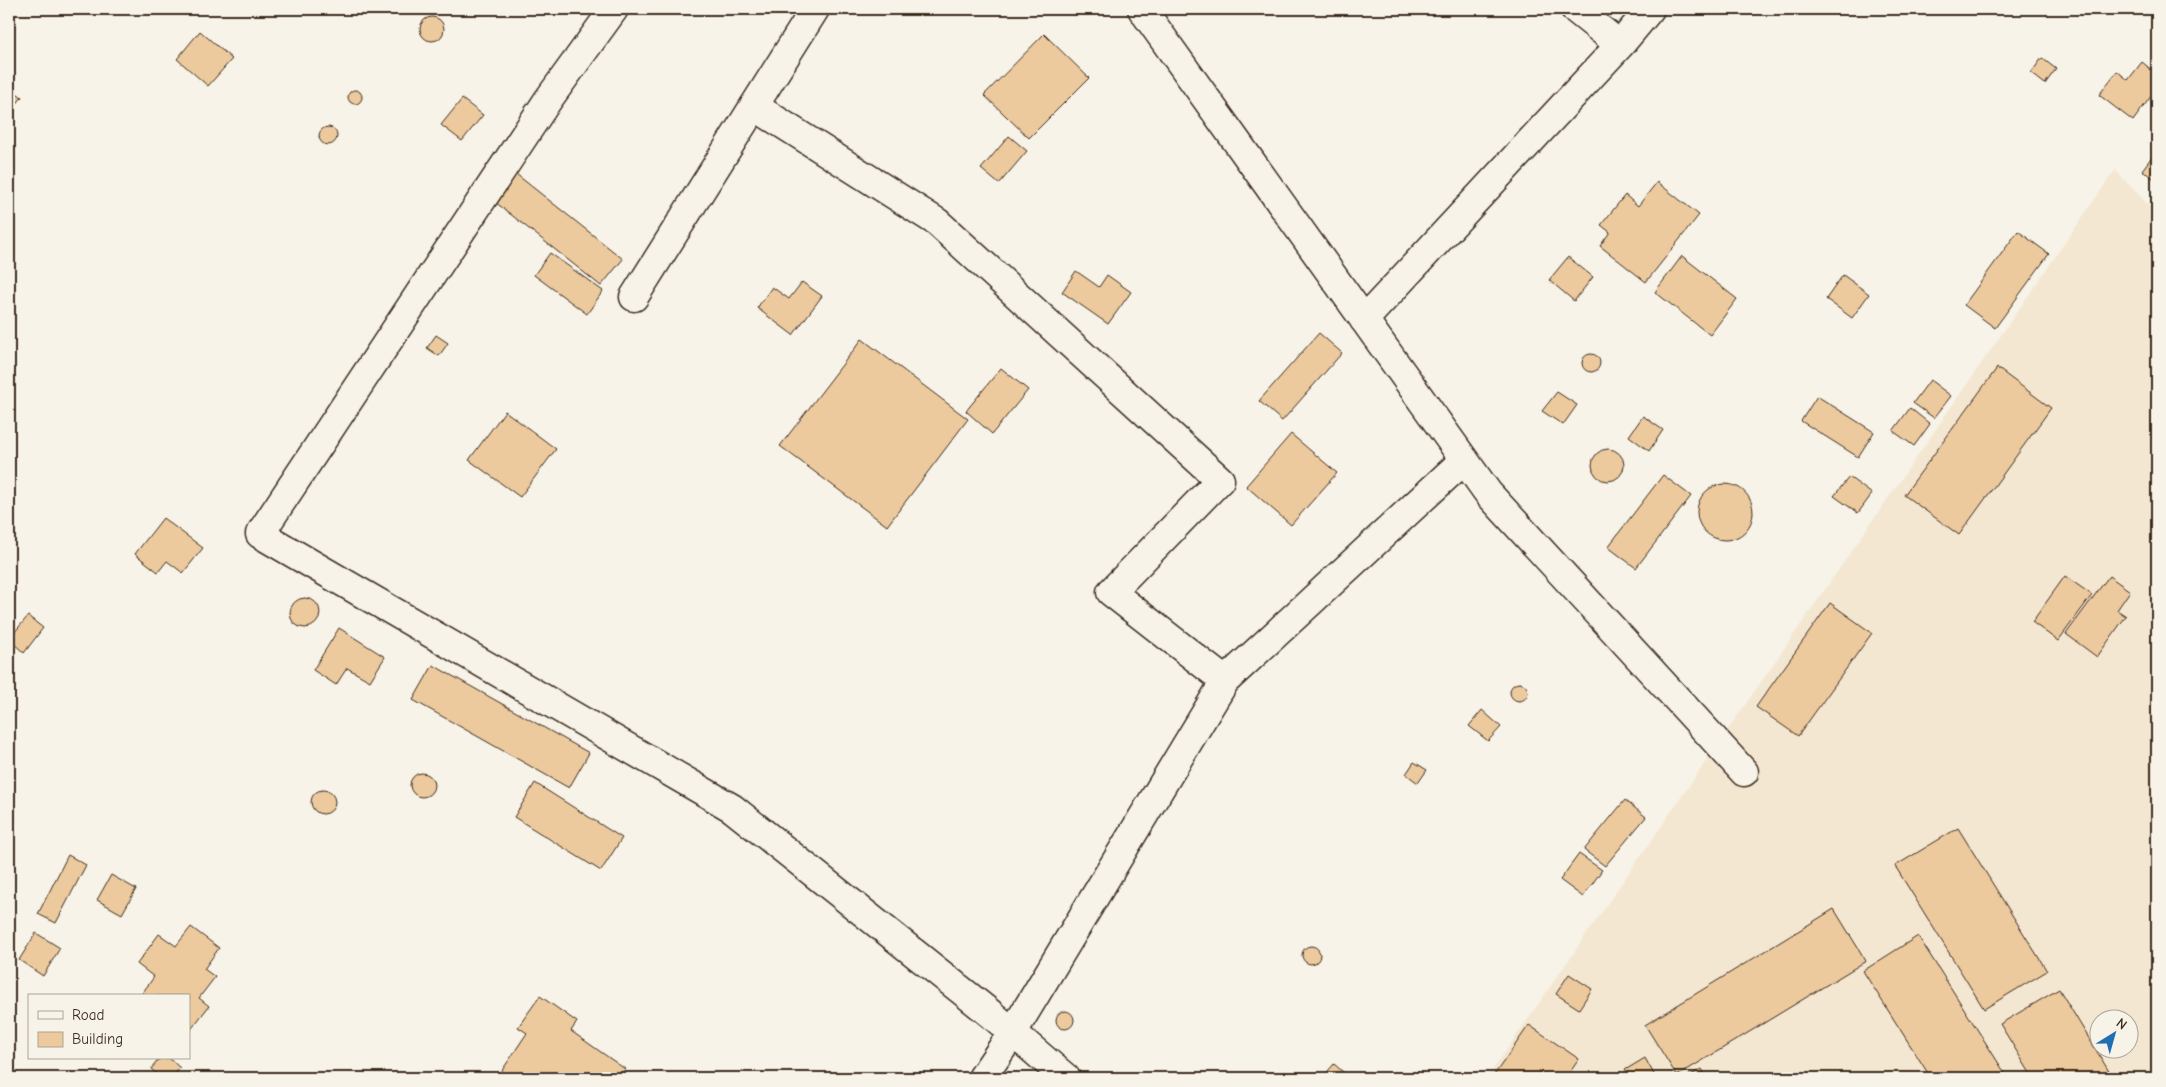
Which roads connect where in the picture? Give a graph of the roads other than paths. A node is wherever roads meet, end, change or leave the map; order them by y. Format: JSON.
{"nodes":[{"id":1,"x":614,"y":9,"type":"edge"},
{"id":2,"x":815,"y":9,"type":"edge"},
{"id":3,"x":1142,"y":9,"type":"edge"},
{"id":4,"x":1575,"y":9,"type":"edge"},
{"id":5,"x":1650,"y":9,"type":"edge"},
{"id":6,"x":1620,"y":44,"type":"junction"},
{"id":7,"x":754,"y":106,"type":"junction"},
{"id":8,"x":634,"y":297,"type":"dead end"},
{"id":9,"x":1364,"y":320,"type":"junction"},
{"id":10,"x":1464,"y":460,"type":"junction"},
{"id":11,"x":1225,"y":681,"type":"junction"},
{"id":12,"x":1744,"y":772,"type":"dead end"},
{"id":13,"x":1013,"y":1032,"type":"junction"},
{"id":14,"x":982,"y":1078,"type":"edge"},
{"id":15,"x":1066,"y":1078,"type":"edge"}],
"edges":[{"from":1,"to":13,"type":"street"},
{"from":2,"to":7,"type":"street"},
{"from":3,"to":9,"type":"street"},
{"from":4,"to":6,"type":"street"},
{"from":5,"to":6,"type":"street"},
{"from":6,"to":9,"type":"street"},
{"from":7,"to":8,"type":"street"},
{"from":7,"to":11,"type":"street"},
{"from":9,"to":10,"type":"street"},
{"from":10,"to":11,"type":"street"},
{"from":10,"to":12,"type":"street"},
{"from":11,"to":13,"type":"street"},
{"from":13,"to":14,"type":"street"},
{"from":13,"to":15,"type":"street"}]}
